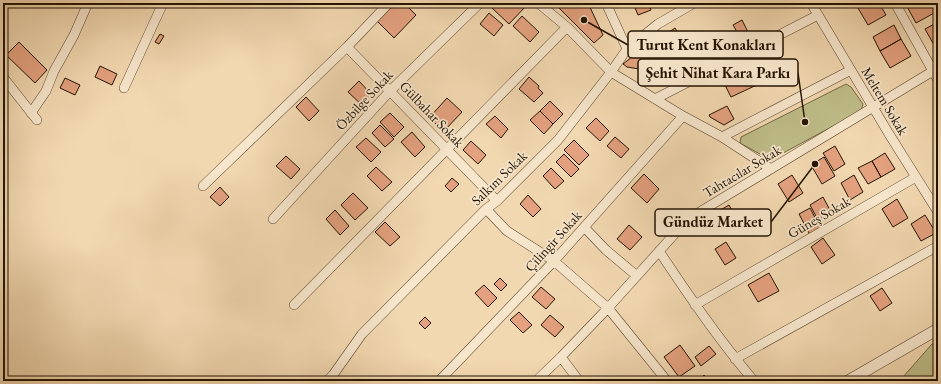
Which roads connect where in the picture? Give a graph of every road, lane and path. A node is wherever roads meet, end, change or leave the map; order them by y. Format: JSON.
{"nodes":[{"id":1,"x":88,"y":3,"type":"edge"},
{"id":2,"x":163,"y":3,"type":"edge"},
{"id":3,"x":389,"y":3,"type":"edge"},
{"id":4,"x":480,"y":3,"type":"edge"},
{"id":5,"x":538,"y":3,"type":"edge"},
{"id":6,"x":606,"y":3,"type":"edge"},
{"id":7,"x":694,"y":3,"type":"edge"},
{"id":8,"x":811,"y":3,"type":"edge"},
{"id":9,"x":895,"y":3,"type":"edge"},
{"id":10,"x":818,"y":16,"type":"junction"},
{"id":11,"x":568,"y":27,"type":"junction"},
{"id":12,"x":347,"y":47,"type":"junction"},
{"id":13,"x":627,"y":49,"type":"junction"},
{"id":14,"x":935,"y":69,"type":"edge"},
{"id":15,"x":851,"y":70,"type":"junction"},
{"id":16,"x":611,"y":72,"type":"junction"},
{"id":17,"x":3,"y":77,"type":"edge"},
{"id":18,"x":938,"y":80,"type":"edge"},
{"id":19,"x":124,"y":88,"type":"dead end"},
{"id":20,"x":390,"y":91,"type":"junction"},
{"id":21,"x":655,"y":99,"type":"junction"},
{"id":22,"x":873,"y":107,"type":"junction"},
{"id":23,"x":682,"y":116,"type":"junction"},
{"id":24,"x":722,"y":137,"type":"junction"},
{"id":25,"x":447,"y":150,"type":"junction"},
{"id":26,"x":772,"y":169,"type":"junction"},
{"id":27,"x":916,"y":177,"type":"junction"},
{"id":28,"x":203,"y":186,"type":"dead end"},
{"id":29,"x":497,"y":201,"type":"junction"},
{"id":30,"x":486,"y":209,"type":"junction"},
{"id":31,"x":938,"y":212,"type":"edge"},
{"id":32,"x":274,"y":219,"type":"dead end"},
{"id":33,"x":584,"y":227,"type":"junction"},
{"id":34,"x":938,"y":246,"type":"edge"},
{"id":35,"x":659,"y":251,"type":"junction"},
{"id":36,"x":554,"y":261,"type":"junction"},
{"id":37,"x":637,"y":276,"type":"junction"},
{"id":38,"x":294,"y":305,"type":"dead end"},
{"id":39,"x":695,"y":305,"type":"junction"},
{"id":40,"x":608,"y":308,"type":"junction"},
{"id":41,"x":938,"y":328,"type":"edge"},
{"id":42,"x":561,"y":357,"type":"junction"},
{"id":43,"x":735,"y":359,"type":"junction"},
{"id":44,"x":328,"y":381,"type":"edge"},
{"id":45,"x":439,"y":381,"type":"edge"},
{"id":46,"x":536,"y":381,"type":"edge"},
{"id":47,"x":579,"y":381,"type":"edge"},
{"id":48,"x":667,"y":381,"type":"edge"},
{"id":49,"x":754,"y":381,"type":"edge"},
{"id":50,"x":848,"y":381,"type":"edge"}],
"edges":[{"from":1,"to":17,"type":"street"},
{"from":2,"to":19,"type":"street"},
{"from":3,"to":12,"type":"street"},
{"from":4,"to":20,"type":"street","name":"Özbilge Sokak"},
{"from":5,"to":11,"type":"street"},
{"from":6,"to":13,"type":"street"},
{"from":7,"to":13,"type":"street","name":"Salkım Sokak"},
{"from":8,"to":10,"type":"street","name":"Meltem Sokak"},
{"from":9,"to":14,"type":"street"},
{"from":10,"to":15,"type":"street","name":"Meltem Sokak"},
{"from":10,"to":21,"type":"street"},
{"from":11,"to":16,"type":"street"},
{"from":11,"to":25,"type":"street"},
{"from":12,"to":20,"type":"street","name":"Gülbahar Sokak"},
{"from":12,"to":28,"type":"street"},
{"from":13,"to":16,"type":"street","name":"Salkım Sokak"},
{"from":14,"to":18,"type":"street"},
{"from":14,"to":22,"type":"street","name":"Tahtacılar Sokak"},
{"from":15,"to":22,"type":"street","name":"Meltem Sokak"},
{"from":15,"to":24,"type":"street"},
{"from":16,"to":21,"type":"street"},
{"from":16,"to":29,"type":"street","name":"Salkım Sokak"},
{"from":20,"to":25,"type":"street","name":"Gülbahar Sokak"},
{"from":20,"to":32,"type":"street","name":"Özbilge Sokak"},
{"from":21,"to":23,"type":"street"},
{"from":22,"to":26,"type":"street","name":"Tahtacılar Sokak"},
{"from":22,"to":27,"type":"street","name":"Meltem Sokak"},
{"from":23,"to":24,"type":"street"},
{"from":23,"to":33,"type":"street","name":"Çilingir Sokak"},
{"from":24,"to":26,"type":"street"},
{"from":25,"to":29,"type":"street","name":"Gülbahar Sokak"},
{"from":25,"to":38,"type":"street"},
{"from":26,"to":35,"type":"street","name":"Tahtacılar Sokak"},
{"from":27,"to":31,"type":"street","name":"Meltem Sokak"},
{"from":27,"to":39,"type":"street","name":"Güneş Sokak"},
{"from":29,"to":30,"type":"street","name":"Salkım Sokak"},
{"from":30,"to":36,"type":"street"},
{"from":30,"to":44,"type":"street","name":"Salkım Sokak"},
{"from":33,"to":36,"type":"street","name":"Çilingir Sokak"},
{"from":33,"to":37,"type":"street"},
{"from":34,"to":43,"type":"street"},
{"from":35,"to":37,"type":"street","name":"Tahtacılar Sokak"},
{"from":35,"to":39,"type":"street"},
{"from":36,"to":40,"type":"street"},
{"from":36,"to":45,"type":"street","name":"Çilingir Sokak"},
{"from":37,"to":40,"type":"street","name":"Tahtacılar Sokak"},
{"from":39,"to":43,"type":"street"},
{"from":40,"to":42,"type":"street","name":"Tahtacılar Sokak"},
{"from":40,"to":48,"type":"street"},
{"from":41,"to":50,"type":"street"},
{"from":42,"to":46,"type":"street","name":"Tahtacılar Sokak"},
{"from":42,"to":47,"type":"street"},
{"from":43,"to":49,"type":"street"}]}
